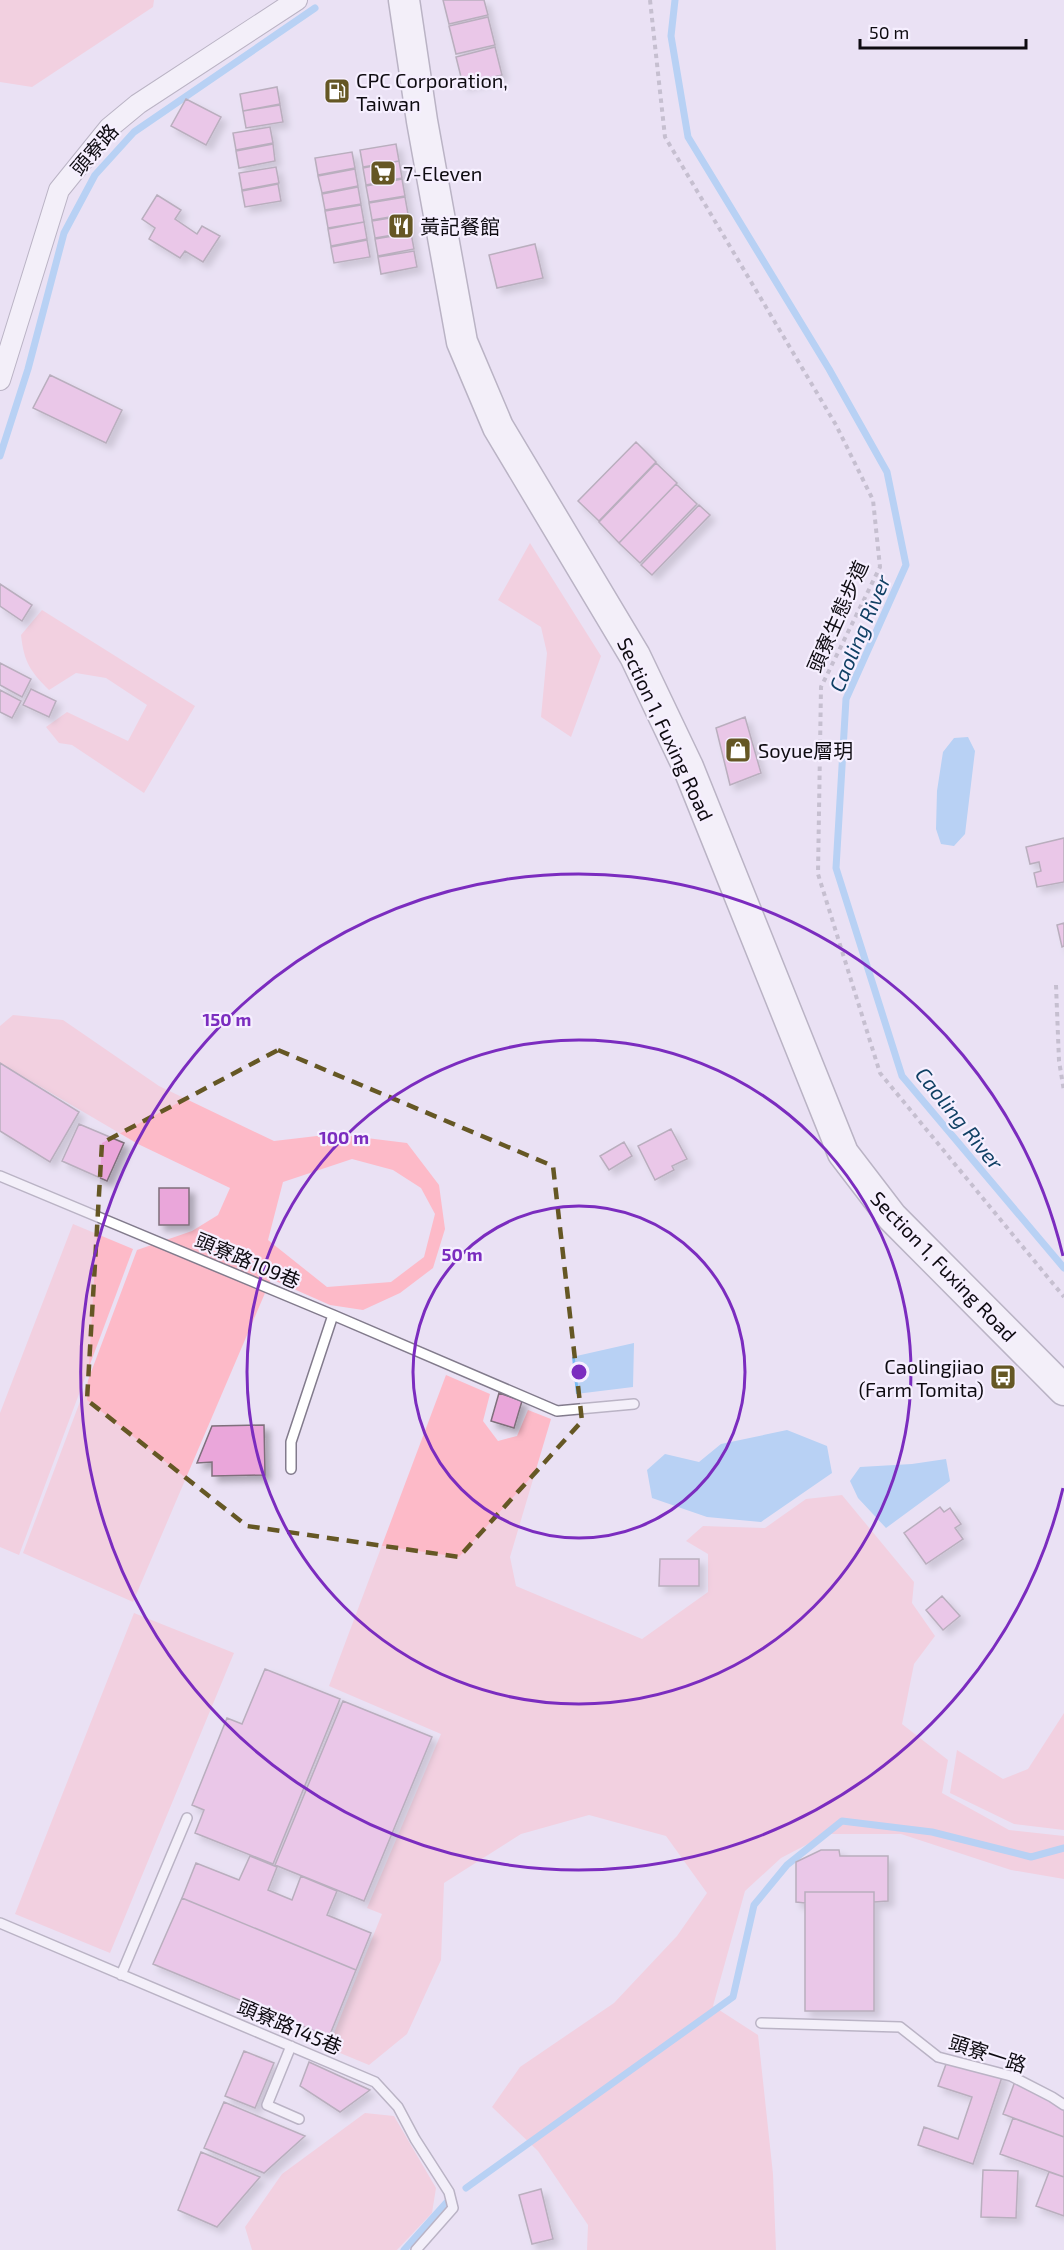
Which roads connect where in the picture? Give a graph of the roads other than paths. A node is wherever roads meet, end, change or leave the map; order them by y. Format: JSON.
{"nodes":[{"id":1,"x":297,"y":0,"type":"edge"},
{"id":2,"x":404,"y":0,"type":"edge"},
{"id":3,"x":0,"y":380,"type":"edge"},
{"id":4,"x":0,"y":1176,"type":"edge"},
{"id":5,"x":333,"y":1316,"type":"junction"},
{"id":6,"x":1064,"y":1390,"type":"edge"},
{"id":7,"x":633,"y":1404,"type":"dead end"},
{"id":8,"x":291,"y":1470,"type":"dead end"},
{"id":9,"x":187,"y":1818,"type":"dead end"},
{"id":10,"x":0,"y":1923,"type":"edge"},
{"id":11,"x":121,"y":1975,"type":"junction"},
{"id":12,"x":761,"y":2023,"type":"dead end"},
{"id":13,"x":291,"y":2046,"type":"junction"},
{"id":14,"x":1064,"y":2105,"type":"edge"},
{"id":15,"x":299,"y":2120,"type":"dead end"},
{"id":16,"x":416,"y":2250,"type":"edge"}],
"edges":[{"from":1,"to":3,"type":"street","name":"頭寮路"},
{"from":2,"to":6,"type":"main road","name":"Section 1, Fuxing Road"},
{"from":4,"to":5,"type":"lane","name":"頭寮路109巷"},
{"from":5,"to":7,"type":"lane","name":"頭寮路109巷"},
{"from":5,"to":8,"type":"lane"},
{"from":9,"to":11,"type":"lane"},
{"from":10,"to":11,"type":"lane","name":"頭寮路145巷"},
{"from":11,"to":13,"type":"lane","name":"頭寮路145巷"},
{"from":12,"to":14,"type":"lane","name":"頭寮一路"},
{"from":13,"to":15,"type":"lane"},
{"from":13,"to":16,"type":"lane","name":"頭寮路145巷"}]}
